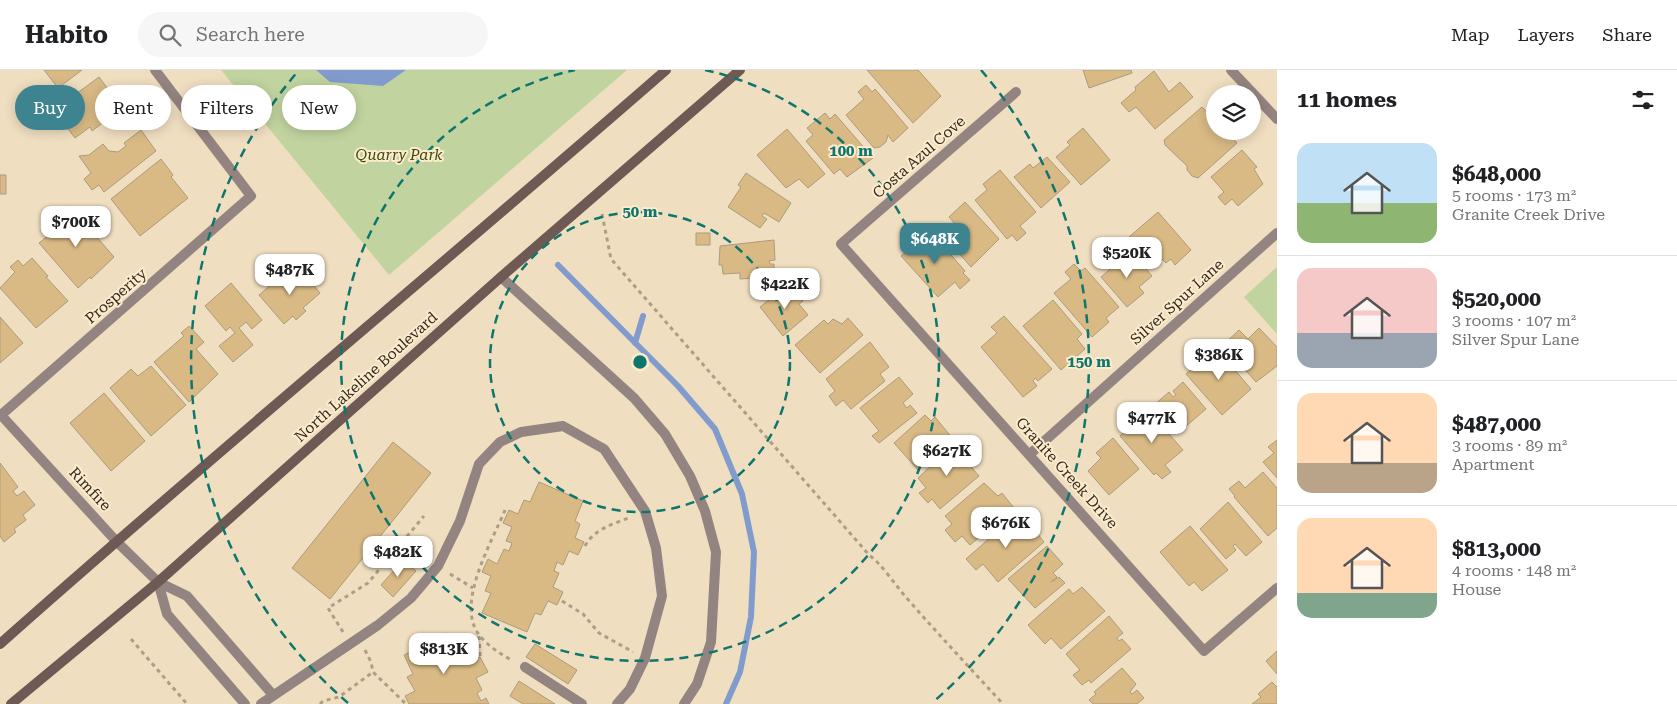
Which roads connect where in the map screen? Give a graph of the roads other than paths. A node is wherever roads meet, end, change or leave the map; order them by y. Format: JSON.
{"nodes":[{"id":1,"x":155,"y":70,"type":"edge"},
{"id":2,"x":666,"y":70,"type":"edge"},
{"id":3,"x":740,"y":70,"type":"edge"},
{"id":4,"x":1231,"y":70,"type":"edge"},
{"id":5,"x":1016,"y":92,"type":"dead end"},
{"id":6,"x":1277,"y":119,"type":"edge"},
{"id":7,"x":1277,"y":233,"type":"edge"},
{"id":8,"x":841,"y":244,"type":"joint"},
{"id":9,"x":500,"y":277,"type":"junction"},
{"id":10,"x":1,"y":416,"type":"edge"},
{"id":11,"x":1030,"y":454,"type":"junction"},
{"id":12,"x":116,"y":541,"type":"junction"},
{"id":13,"x":158,"y":582,"type":"junction"},
{"id":14,"x":1277,"y":588,"type":"edge"},
{"id":15,"x":0,"y":644,"type":"edge"},
{"id":16,"x":524,"y":666,"type":"road end"},
{"id":17,"x":273,"y":695,"type":"junction"},
{"id":18,"x":11,"y":704,"type":"edge"},
{"id":19,"x":245,"y":704,"type":"edge"},
{"id":20,"x":261,"y":704,"type":"edge"},
{"id":21,"x":582,"y":704,"type":"edge"},
{"id":22,"x":617,"y":704,"type":"edge"},
{"id":23,"x":684,"y":704,"type":"edge"}],
"edges":[{"from":1,"to":10,"type":"street","name":"Prosperity"},
{"from":2,"to":12,"type":"main road"},
{"from":3,"to":9,"type":"main road","name":"North Lakeline Boulevard"},
{"from":4,"to":6,"type":"street"},
{"from":5,"to":8,"type":"street","name":"Costa Azul Cove"},
{"from":7,"to":11,"type":"street","name":"Silver Spur Lane"},
{"from":8,"to":11,"type":"street","name":"Granite Creek Drive"},
{"from":9,"to":13,"type":"main road","name":"North Lakeline Boulevard"},
{"from":9,"to":23,"type":"street"},
{"from":10,"to":12,"type":"street","name":"Rimfire"},
{"from":11,"to":14,"type":"street","name":"Granite Creek Drive"},
{"from":12,"to":13,"type":"street","name":"Rimfire"},
{"from":12,"to":15,"type":"main road"},
{"from":13,"to":17,"type":"street"},
{"from":13,"to":18,"type":"main road","name":"North Lakeline Boulevard"},
{"from":13,"to":19,"type":"street"},
{"from":16,"to":21,"type":"street"},
{"from":17,"to":20,"type":"street"},
{"from":17,"to":22,"type":"street"}]}
